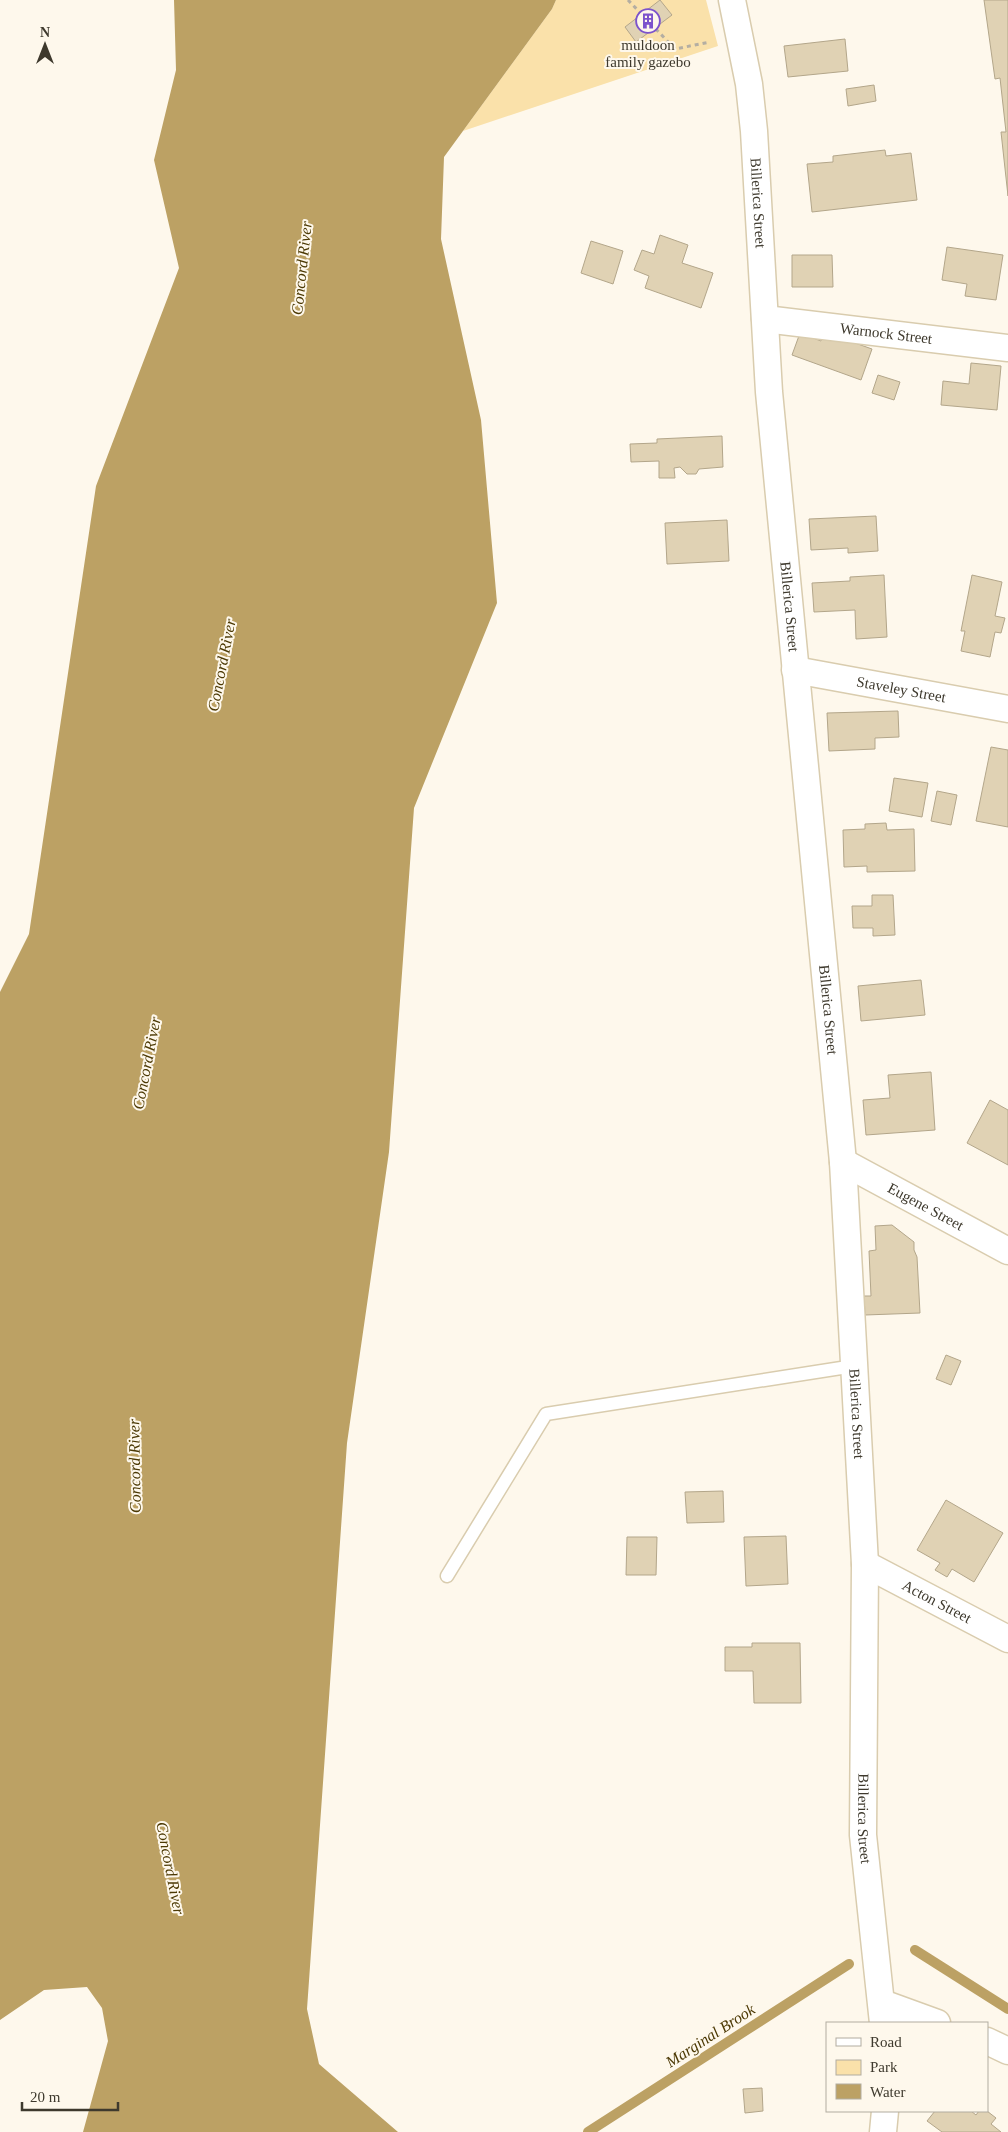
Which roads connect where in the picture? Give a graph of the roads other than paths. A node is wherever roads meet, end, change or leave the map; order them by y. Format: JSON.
{"nodes":[{"id":1,"x":732,"y":0,"type":"edge"},
{"id":2,"x":766,"y":319,"type":"junction"},
{"id":3,"x":1008,"y":348,"type":"edge"},
{"id":4,"x":795,"y":670,"type":"junction"},
{"id":5,"x":1008,"y":709,"type":"edge"},
{"id":6,"x":843,"y":1162,"type":"junction"},
{"id":7,"x":1008,"y":1251,"type":"edge"},
{"id":8,"x":854,"y":1366,"type":"junction"},
{"id":9,"x":865,"y":1564,"type":"junction"},
{"id":10,"x":447,"y":1576,"type":"dead end"},
{"id":11,"x":1008,"y":1639,"type":"edge"},
{"id":12,"x":882,"y":2013,"type":"edge"},
{"id":13,"x":932,"y":2022,"type":"edge"},
{"id":14,"x":988,"y":2041,"type":"edge"},
{"id":15,"x":1008,"y":2051,"type":"edge"},
{"id":16,"x":885,"y":2112,"type":"edge"},
{"id":17,"x":883,"y":2132,"type":"edge"}],
"edges":[{"from":1,"to":2,"type":"street","name":"Billerica Street"},
{"from":2,"to":3,"type":"street","name":"Warnock Street"},
{"from":2,"to":4,"type":"street","name":"Billerica Street"},
{"from":4,"to":5,"type":"street","name":"Staveley Street"},
{"from":4,"to":6,"type":"street","name":"Billerica Street"},
{"from":6,"to":7,"type":"street","name":"Eugene Street"},
{"from":6,"to":8,"type":"street","name":"Billerica Street"},
{"from":8,"to":9,"type":"street","name":"Billerica Street"},
{"from":8,"to":10,"type":"lane"},
{"from":9,"to":11,"type":"street","name":"Acton Street"},
{"from":9,"to":12,"type":"street","name":"Billerica Street"},
{"from":12,"to":13,"type":"street"},
{"from":14,"to":15,"type":"street"},
{"from":16,"to":17,"type":"street"}]}
